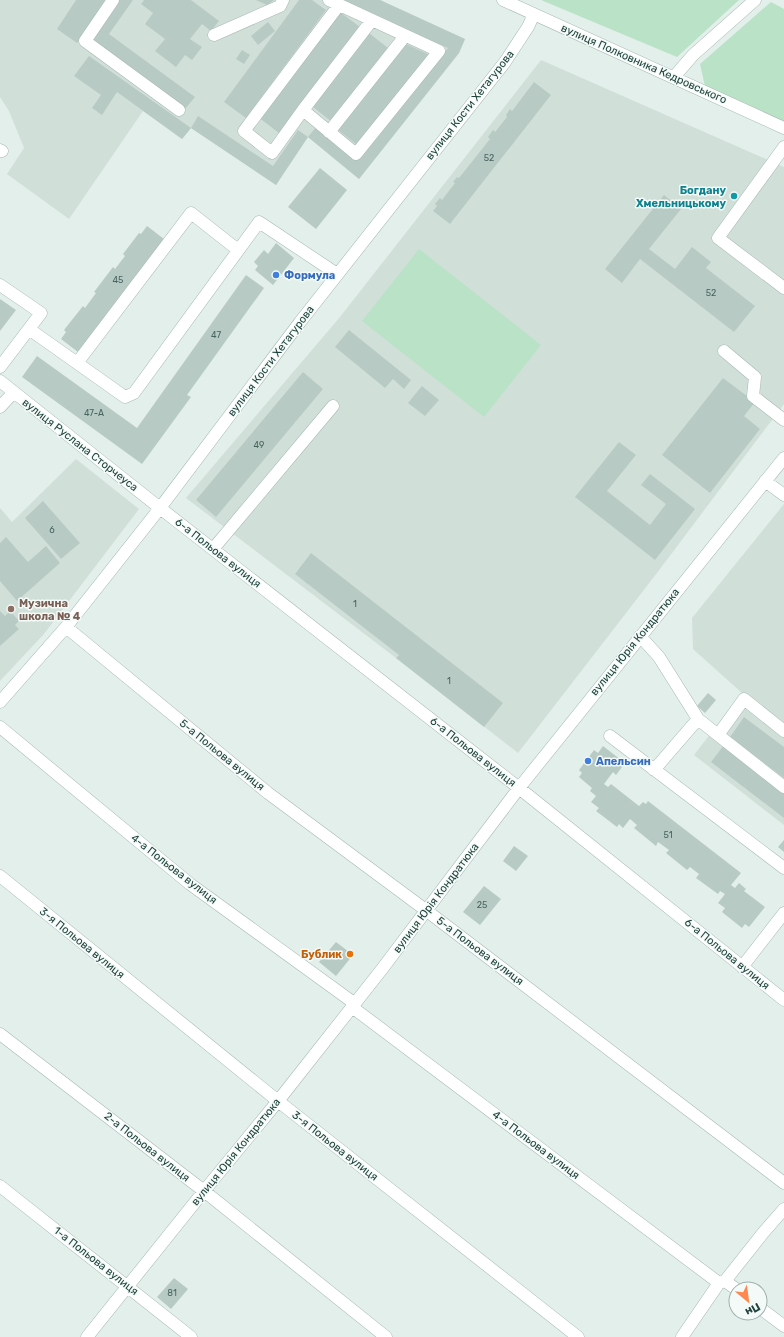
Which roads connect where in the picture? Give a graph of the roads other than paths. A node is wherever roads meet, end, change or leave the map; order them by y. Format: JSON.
{"nodes":[{"id":1,"x":113,"y":0,"type":"edge"},
{"id":2,"x":283,"y":0,"type":"edge"},
{"id":3,"x":503,"y":0,"type":"edge"},
{"id":4,"x":755,"y":0,"type":"edge"},
{"id":5,"x":334,"y":2,"type":"edge"},
{"id":6,"x":534,"y":14,"type":"junction"},
{"id":7,"x":372,"y":20,"type":"junction"},
{"id":8,"x":214,"y":35,"type":"dead end"},
{"id":9,"x":405,"y":36,"type":"junction"},
{"id":10,"x":674,"y":77,"type":"junction"},
{"id":11,"x":179,"y":110,"type":"dead end"},
{"id":12,"x":303,"y":110,"type":"junction"},
{"id":13,"x":784,"y":128,"type":"edge"},
{"id":14,"x":330,"y":132,"type":"junction"},
{"id":15,"x":784,"y":147,"type":"edge"},
{"id":16,"x":238,"y":250,"type":"junction"},
{"id":17,"x":337,"y":274,"type":"junction"},
{"id":18,"x":0,"y":285,"type":"edge"},
{"id":19,"x":784,"y":288,"type":"edge"},
{"id":20,"x":29,"y":329,"type":"junction"},
{"id":21,"x":724,"y":351,"type":"dead end"},
{"id":22,"x":78,"y":363,"type":"junction"},
{"id":23,"x":0,"y":367,"type":"edge"},
{"id":24,"x":0,"y":381,"type":"edge"},
{"id":25,"x":14,"y":392,"type":"junction"},
{"id":26,"x":0,"y":406,"type":"edge"},
{"id":27,"x":333,"y":406,"type":"dead end"},
{"id":28,"x":784,"y":420,"type":"edge"},
{"id":29,"x":784,"y":458,"type":"edge"},
{"id":30,"x":765,"y":482,"type":"junction"},
{"id":31,"x":784,"y":495,"type":"edge"},
{"id":32,"x":160,"y":508,"type":"junction"},
{"id":33,"x":213,"y":549,"type":"junction"},
{"id":34,"x":66,"y":627,"type":"junction"},
{"id":35,"x":640,"y":636,"type":"junction"},
{"id":36,"x":0,"y":702,"type":"edge"},
{"id":37,"x":698,"y":719,"type":"junction"},
{"id":38,"x":0,"y":727,"type":"edge"},
{"id":39,"x":784,"y":731,"type":"edge"},
{"id":40,"x":718,"y":735,"type":"junction"},
{"id":41,"x":610,"y":736,"type":"dead end"},
{"id":42,"x":654,"y":770,"type":"junction"},
{"id":43,"x":784,"y":787,"type":"edge"},
{"id":44,"x":519,"y":788,"type":"junction"},
{"id":45,"x":784,"y":868,"type":"edge"},
{"id":46,"x":0,"y":876,"type":"edge"},
{"id":47,"x":427,"y":911,"type":"junction"},
{"id":48,"x":784,"y":912,"type":"edge"},
{"id":49,"x":742,"y":967,"type":"junction"},
{"id":50,"x":784,"y":1000,"type":"edge"},
{"id":51,"x":353,"y":1005,"type":"junction"},
{"id":52,"x":0,"y":1034,"type":"edge"},
{"id":53,"x":278,"y":1101,"type":"junction"},
{"id":54,"x":784,"y":1183,"type":"edge"},
{"id":55,"x":0,"y":1186,"type":"edge"},
{"id":56,"x":204,"y":1191,"type":"junction"},
{"id":57,"x":784,"y":1209,"type":"edge"},
{"id":58,"x":722,"y":1282,"type":"junction"},
{"id":59,"x":728,"y":1285,"type":"edge"},
{"id":60,"x":128,"y":1287,"type":"junction"},
{"id":61,"x":768,"y":1314,"type":"edge"},
{"id":62,"x":784,"y":1326,"type":"edge"},
{"id":63,"x":87,"y":1337,"type":"edge"},
{"id":64,"x":191,"y":1337,"type":"edge"},
{"id":65,"x":386,"y":1337,"type":"edge"},
{"id":66,"x":578,"y":1337,"type":"edge"},
{"id":67,"x":682,"y":1337,"type":"edge"}],
"edges":[{"from":1,"to":11,"type":"street"},
{"from":2,"to":8,"type":"street"},
{"from":3,"to":6,"type":"street","name":"вулиця Полковника Кедровського"},
{"from":4,"to":10,"type":"street"},
{"from":5,"to":7,"type":"street"},
{"from":5,"to":12,"type":"street"},
{"from":6,"to":10,"type":"street","name":"вулиця Полковника Кедровського"},
{"from":6,"to":17,"type":"street","name":"вулиця Кости Хетагурова"},
{"from":7,"to":9,"type":"street"},
{"from":7,"to":12,"type":"street"},
{"from":9,"to":14,"type":"street"},
{"from":9,"to":14,"type":"street"},
{"from":10,"to":13,"type":"street","name":"вулиця Полковника Кедровського"},
{"from":12,"to":14,"type":"street"},
{"from":15,"to":19,"type":"street"},
{"from":16,"to":17,"type":"street"},
{"from":16,"to":22,"type":"street"},
{"from":16,"to":22,"type":"street"},
{"from":17,"to":32,"type":"street","name":"вулиця Кости Хетагурова"},
{"from":18,"to":20,"type":"street"},
{"from":20,"to":22,"type":"street"},
{"from":20,"to":23,"type":"street"},
{"from":21,"to":28,"type":"street"},
{"from":24,"to":25,"type":"street","name":"вулиця Руслана Сторчеуса"},
{"from":25,"to":26,"type":"street"},
{"from":25,"to":32,"type":"street","name":"вулиця Руслана Сторчеуса"},
{"from":27,"to":33,"type":"street"},
{"from":29,"to":30,"type":"street","name":"вулиця Юрія Кондратюка"},
{"from":30,"to":31,"type":"street"},
{"from":30,"to":35,"type":"street","name":"вулиця Юрія Кондратюка"},
{"from":32,"to":33,"type":"street","name":"6-а Польова вулиця"},
{"from":32,"to":34,"type":"street","name":"вулиця Кости Хетагурова"},
{"from":33,"to":44,"type":"street","name":"6-а Польова вулиця"},
{"from":34,"to":36,"type":"street","name":"вулиця Кости Хетагурова"},
{"from":34,"to":47,"type":"street","name":"5-а Польова вулиця"},
{"from":35,"to":37,"type":"street"},
{"from":35,"to":44,"type":"street","name":"вулиця Юрія Кондратюка"},
{"from":37,"to":40,"type":"street"},
{"from":37,"to":42,"type":"street"},
{"from":38,"to":51,"type":"street","name":"4-а Польова вулиця"},
{"from":39,"to":40,"type":"street"},
{"from":40,"to":43,"type":"street"},
{"from":41,"to":42,"type":"street"},
{"from":42,"to":45,"type":"street"},
{"from":44,"to":47,"type":"street","name":"вулиця Юрія Кондратюка"},
{"from":44,"to":49,"type":"street","name":"6-а Польова вулиця"},
{"from":46,"to":53,"type":"street","name":"3-я Польова вулиця"},
{"from":47,"to":51,"type":"street","name":"вулиця Юрія Кондратюка"},
{"from":47,"to":54,"type":"street","name":"5-а Польова вулиця"},
{"from":48,"to":49,"type":"street"},
{"from":49,"to":50,"type":"street","name":"6-а Польова вулиця"},
{"from":51,"to":53,"type":"street","name":"вулиця Юрія Кондратюка"},
{"from":51,"to":58,"type":"street","name":"4-а Польова вулиця"},
{"from":52,"to":56,"type":"street","name":"2-а Польова вулиця"},
{"from":53,"to":56,"type":"street","name":"вулиця Юрія Кондратюка"},
{"from":53,"to":66,"type":"street","name":"3-я Польова вулиця"},
{"from":55,"to":60,"type":"street","name":"1-а Польова вулиця"},
{"from":56,"to":60,"type":"street","name":"вулиця Юрія Кондратюка"},
{"from":56,"to":65,"type":"street","name":"2-а Польова вулиця"},
{"from":57,"to":58,"type":"street"},
{"from":58,"to":59,"type":"street","name":"4-а Польова вулиця"},
{"from":58,"to":67,"type":"street"},
{"from":60,"to":63,"type":"street","name":"вулиця Юрія Кондратюка"},
{"from":60,"to":64,"type":"street","name":"1-а Польова вулиця"},
{"from":61,"to":62,"type":"street"}]}
